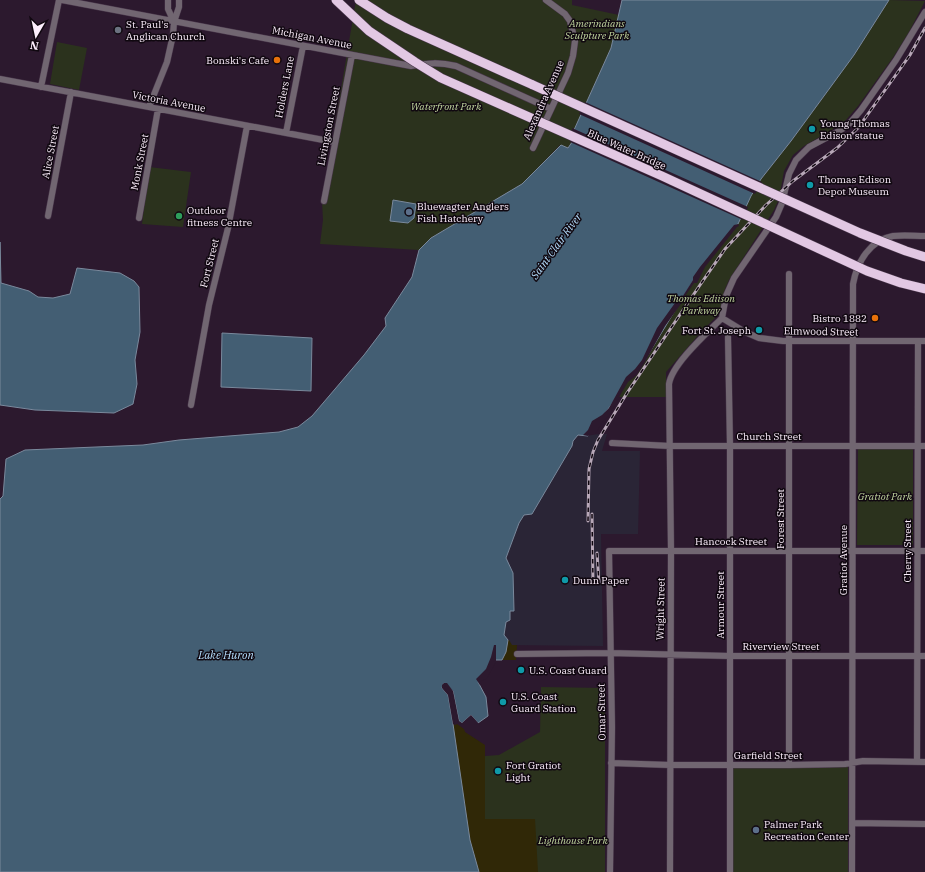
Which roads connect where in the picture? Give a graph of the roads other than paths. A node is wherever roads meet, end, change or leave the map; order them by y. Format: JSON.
{"nodes":[{"id":1,"x":59,"y":0,"type":"edge"},
{"id":2,"x":62,"y":0,"type":"edge"},
{"id":3,"x":168,"y":0,"type":"edge"},
{"id":4,"x":179,"y":0,"type":"edge"},
{"id":5,"x":336,"y":0,"type":"edge"},
{"id":6,"x":359,"y":0,"type":"edge"},
{"id":7,"x":546,"y":0,"type":"edge"},
{"id":8,"x":925,"y":12,"type":"edge"},
{"id":9,"x":174,"y":22,"type":"junction"},
{"id":10,"x":303,"y":46,"type":"junction"},
{"id":11,"x":352,"y":55,"type":"junction"},
{"id":12,"x":0,"y":79,"type":"edge"},
{"id":13,"x":41,"y":87,"type":"junction"},
{"id":14,"x":71,"y":92,"type":"junction"},
{"id":15,"x":149,"y":107,"type":"junction"},
{"id":16,"x":158,"y":109,"type":"junction"},
{"id":17,"x":551,"y":109,"type":"junction"},
{"id":18,"x":247,"y":126,"type":"junction"},
{"id":19,"x":286,"y":133,"type":"junction"},
{"id":20,"x":334,"y":142,"type":"junction"},
{"id":21,"x":532,"y":148,"type":"dead end"},
{"id":22,"x":324,"y":201,"type":"dead end"},
{"id":23,"x":48,"y":216,"type":"dead end"},
{"id":24,"x":139,"y":218,"type":"dead end"},
{"id":25,"x":925,"y":236,"type":"edge"},
{"id":26,"x":925,"y":257,"type":"edge"},
{"id":27,"x":789,"y":274,"type":"dead end"},
{"id":28,"x":925,"y":289,"type":"edge"},
{"id":29,"x":722,"y":318,"type":"junction"},
{"id":30,"x":728,"y":337,"type":"dead end"},
{"id":31,"x":789,"y":340,"type":"junction"},
{"id":32,"x":854,"y":341,"type":"junction"},
{"id":33,"x":922,"y":341,"type":"edge"},
{"id":34,"x":191,"y":405,"type":"dead end"},
{"id":35,"x":612,"y":443,"type":"dead end"},
{"id":36,"x":670,"y":446,"type":"junction"},
{"id":37,"x":730,"y":446,"type":"junction"},
{"id":38,"x":790,"y":446,"type":"junction"},
{"id":39,"x":853,"y":446,"type":"junction"},
{"id":40,"x":918,"y":446,"type":"junction"},
{"id":41,"x":925,"y":446,"type":"edge"},
{"id":42,"x":609,"y":551,"type":"joint"},
{"id":43,"x":671,"y":551,"type":"junction"},
{"id":44,"x":730,"y":551,"type":"junction"},
{"id":45,"x":790,"y":551,"type":"junction"},
{"id":46,"x":854,"y":551,"type":"junction"},
{"id":47,"x":925,"y":551,"type":"edge"},
{"id":48,"x":917,"y":552,"type":"junction"},
{"id":49,"x":610,"y":653,"type":"junction"},
{"id":50,"x":517,"y":654,"type":"dead end"},
{"id":51,"x":669,"y":655,"type":"junction"},
{"id":52,"x":730,"y":656,"type":"junction"},
{"id":53,"x":789,"y":656,"type":"junction"},
{"id":54,"x":853,"y":656,"type":"junction"},
{"id":55,"x":917,"y":656,"type":"junction"},
{"id":56,"x":925,"y":656,"type":"edge"},
{"id":57,"x":853,"y":762,"type":"junction"},
{"id":58,"x":917,"y":762,"type":"junction"},
{"id":59,"x":925,"y":762,"type":"edge"},
{"id":60,"x":611,"y":764,"type":"junction"},
{"id":61,"x":729,"y":765,"type":"junction"},
{"id":62,"x":788,"y":765,"type":"junction"},
{"id":63,"x":670,"y":766,"type":"junction"},
{"id":64,"x":852,"y":823,"type":"junction"},
{"id":65,"x":925,"y":824,"type":"edge"},
{"id":66,"x":610,"y":872,"type":"edge"},
{"id":67,"x":670,"y":872,"type":"edge"},
{"id":68,"x":730,"y":872,"type":"edge"},
{"id":69,"x":852,"y":872,"type":"edge"}],
"edges":[{"from":1,"to":13,"type":"street"},
{"from":2,"to":9,"type":"street","name":"Michigan Avenue"},
{"from":3,"to":9,"type":"street"},
{"from":4,"to":9,"type":"street"},
{"from":5,"to":28,"type":"highway","name":"Blue Water Bridge","bridge":true},
{"from":6,"to":26,"type":"highway","name":"Blue Water Bridge","bridge":true},
{"from":7,"to":17,"type":"street","name":"Alexandra Avenue"},
{"from":8,"to":29,"type":"street"},
{"from":9,"to":10,"type":"street","name":"Michigan Avenue"},
{"from":9,"to":15,"type":"street"},
{"from":10,"to":11,"type":"street","name":"Michigan Avenue"},
{"from":10,"to":19,"type":"street","name":"Holders Lane"},
{"from":11,"to":17,"type":"street","name":"Michigan Avenue"},
{"from":11,"to":20,"type":"street","name":"Livingston Street"},
{"from":12,"to":13,"type":"street","name":"Victoria Avenue"},
{"from":13,"to":14,"type":"street","name":"Victoria Avenue"},
{"from":14,"to":15,"type":"street","name":"Victoria Avenue"},
{"from":14,"to":23,"type":"street","name":"Alice Street"},
{"from":15,"to":16,"type":"street","name":"Victoria Avenue"},
{"from":16,"to":18,"type":"street","name":"Victoria Avenue"},
{"from":16,"to":24,"type":"street","name":"Monk Street"},
{"from":17,"to":21,"type":"street","name":"Alexandra Avenue"},
{"from":18,"to":19,"type":"street","name":"Victoria Avenue"},
{"from":18,"to":34,"type":"street","name":"Fort Street"},
{"from":19,"to":20,"type":"street","name":"Victoria Avenue"},
{"from":20,"to":22,"type":"street","name":"Livingston Street"},
{"from":25,"to":32,"type":"street","name":"Gratiot Avenue"},
{"from":27,"to":31,"type":"street","name":"Forest Street"},
{"from":29,"to":31,"type":"street","name":"Elmwood Street"},
{"from":29,"to":36,"type":"street","name":"Wright Street"},
{"from":30,"to":37,"type":"street","name":"Armour Street"},
{"from":31,"to":32,"type":"street","name":"Elmwood Street"},
{"from":31,"to":38,"type":"street","name":"Forest Street"},
{"from":32,"to":33,"type":"street","name":"Elmwood Street"},
{"from":32,"to":39,"type":"street","name":"Gratiot Avenue"},
{"from":33,"to":40,"type":"street","name":"Cherry Street"},
{"from":35,"to":36,"type":"street","name":"Church Street"},
{"from":36,"to":37,"type":"street","name":"Church Street"},
{"from":36,"to":43,"type":"street","name":"Wright Street"},
{"from":37,"to":38,"type":"street","name":"Church Street"},
{"from":37,"to":44,"type":"street","name":"Armour Street"},
{"from":38,"to":39,"type":"street","name":"Church Street"},
{"from":38,"to":45,"type":"street","name":"Forest Street"},
{"from":39,"to":40,"type":"street","name":"Church Street"},
{"from":39,"to":46,"type":"street","name":"Gratiot Avenue"},
{"from":40,"to":41,"type":"street","name":"Church Street"},
{"from":40,"to":48,"type":"street","name":"Cherry Street"},
{"from":42,"to":43,"type":"street","name":"Hancock Street"},
{"from":42,"to":49,"type":"street","name":"Omar Street"},
{"from":43,"to":44,"type":"street","name":"Hancock Street"},
{"from":43,"to":51,"type":"street","name":"Wright Street"},
{"from":44,"to":45,"type":"street","name":"Hancock Street"},
{"from":44,"to":52,"type":"street","name":"Armour Street"},
{"from":45,"to":46,"type":"street","name":"Hancock Street"},
{"from":45,"to":53,"type":"street","name":"Forest Street"},
{"from":46,"to":48,"type":"street","name":"Hancock Street"},
{"from":46,"to":54,"type":"street","name":"Gratiot Avenue"},
{"from":47,"to":48,"type":"street","name":"Hancock Street"},
{"from":48,"to":55,"type":"street","name":"Cherry Street"},
{"from":49,"to":50,"type":"street","name":"Riverview Street"},
{"from":49,"to":51,"type":"street","name":"Riverview Street"},
{"from":49,"to":60,"type":"street","name":"Omar Street"},
{"from":51,"to":52,"type":"street","name":"Riverview Street"},
{"from":51,"to":63,"type":"street","name":"Wright Street"},
{"from":52,"to":53,"type":"street","name":"Riverview Street"},
{"from":52,"to":61,"type":"street","name":"Armour Street"},
{"from":53,"to":54,"type":"street","name":"Riverview Street"},
{"from":53,"to":62,"type":"street","name":"Forest Street"},
{"from":54,"to":55,"type":"street","name":"Riverview Street"},
{"from":54,"to":57,"type":"street","name":"Gratiot Avenue"},
{"from":55,"to":56,"type":"street","name":"Riverview Street"},
{"from":55,"to":58,"type":"street","name":"Cherry Street"},
{"from":57,"to":58,"type":"street","name":"Garfield Street"},
{"from":57,"to":62,"type":"street","name":"Garfield Street"},
{"from":57,"to":64,"type":"street","name":"Gratiot Avenue"},
{"from":58,"to":59,"type":"street","name":"Garfield Street"},
{"from":60,"to":63,"type":"street","name":"Garfield Street"},
{"from":60,"to":66,"type":"street","name":"Omar Street"},
{"from":61,"to":62,"type":"street","name":"Garfield Street"},
{"from":61,"to":63,"type":"street","name":"Garfield Street"},
{"from":61,"to":68,"type":"street","name":"Armour Street"},
{"from":63,"to":67,"type":"street","name":"Wright Street"},
{"from":64,"to":65,"type":"street"},
{"from":64,"to":69,"type":"street","name":"Gratiot Avenue"}]}
